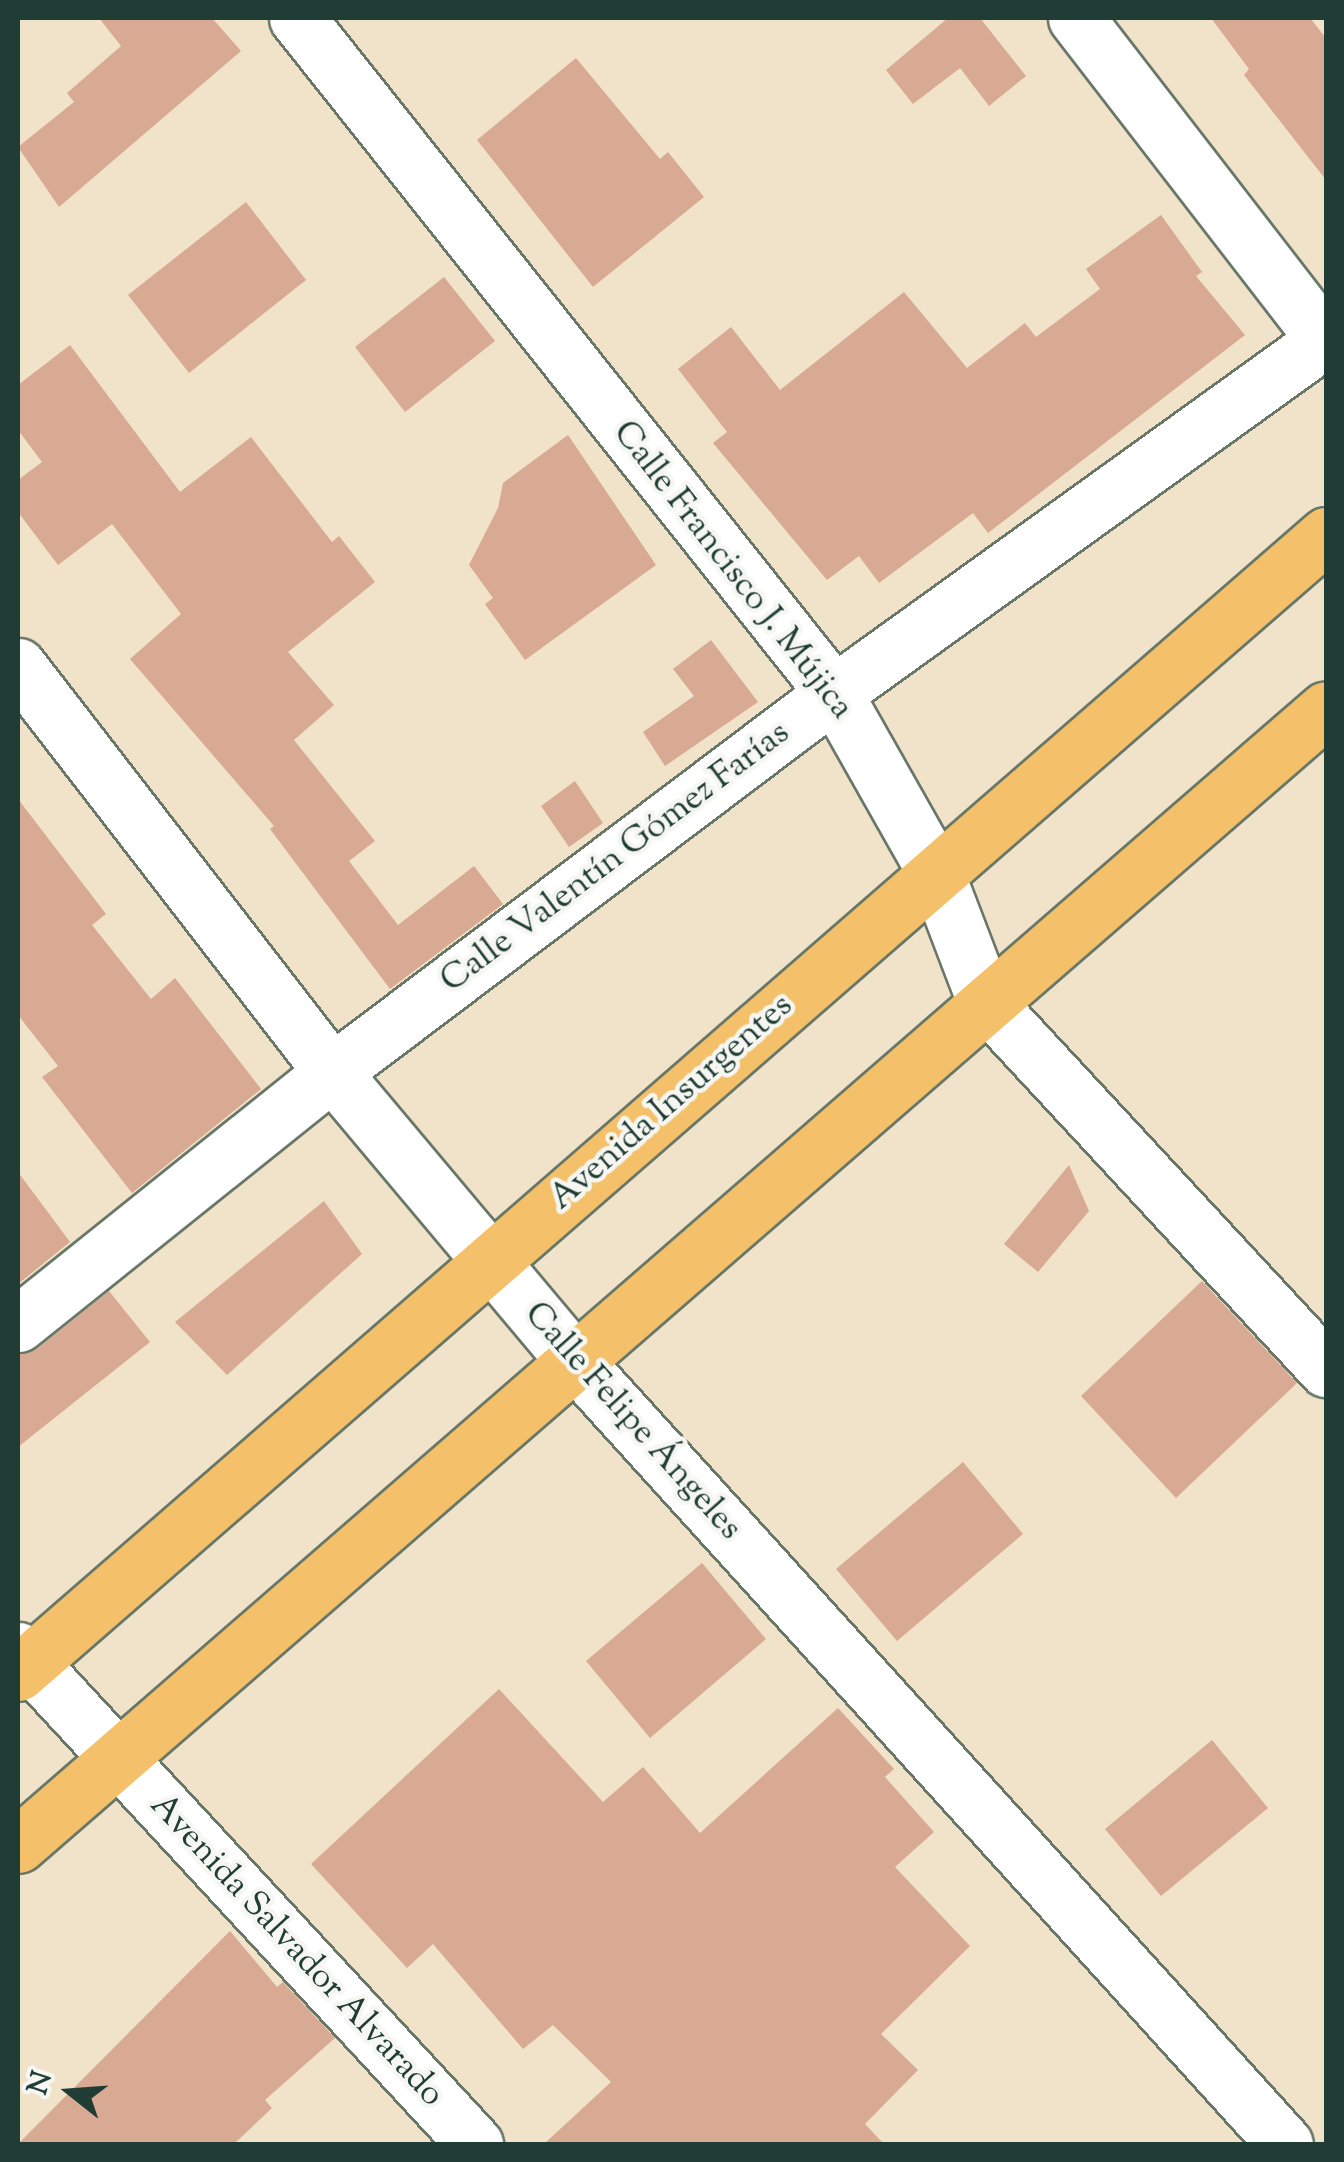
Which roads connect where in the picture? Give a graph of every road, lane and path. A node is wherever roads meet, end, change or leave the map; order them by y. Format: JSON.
{"nodes":[{"id":1,"x":297,"y":18,"type":"edge"},
{"id":2,"x":1076,"y":18,"type":"edge"},
{"id":3,"x":1326,"y":340,"type":"edge"},
{"id":4,"x":1326,"y":535,"type":"edge"},
{"id":5,"x":18,"y":666,"type":"edge"},
{"id":6,"x":834,"y":693,"type":"junction"},
{"id":7,"x":1326,"y":709,"type":"edge"},
{"id":8,"x":936,"y":873,"type":"junction"},
{"id":9,"x":986,"y":1001,"type":"junction"},
{"id":10,"x":332,"y":1072,"type":"junction"},
{"id":11,"x":490,"y":1262,"type":"junction"},
{"id":12,"x":18,"y":1324,"type":"edge"},
{"id":13,"x":574,"y":1360,"type":"junction"},
{"id":14,"x":1326,"y":1369,"type":"edge"},
{"id":15,"x":21,"y":1662,"type":"edge"},
{"id":16,"x":117,"y":1758,"type":"junction"},
{"id":17,"x":18,"y":1845,"type":"edge"},
{"id":18,"x":475,"y":2144,"type":"edge"},
{"id":19,"x":1285,"y":2144,"type":"edge"}],
"edges":[{"from":1,"to":6,"type":"street","name":"Calle Francisco J. Mújica"},
{"from":2,"to":3,"type":"street"},
{"from":3,"to":6,"type":"street","name":"Calle Valentín Gómez Farías"},
{"from":4,"to":8,"type":"main road","name":"Avenida Insurgentes"},
{"from":5,"to":10,"type":"street","name":"Calle Felipe Ángeles"},
{"from":6,"to":8,"type":"street","name":"Calle Francisco J. Mújica"},
{"from":6,"to":10,"type":"street","name":"Calle Valentín Gómez Farías"},
{"from":7,"to":9,"type":"main road"},
{"from":8,"to":9,"type":"street","name":"Calle Francisco J. Mújica"},
{"from":8,"to":11,"type":"main road","name":"Avenida Insurgentes"},
{"from":9,"to":13,"type":"main road"},
{"from":9,"to":14,"type":"street","name":"Calle Francisco J. Mújica"},
{"from":10,"to":11,"type":"street","name":"Calle Felipe Ángeles"},
{"from":10,"to":12,"type":"street","name":"Calle Valentín Gómez Farías"},
{"from":11,"to":13,"type":"street","name":"Calle Felipe Ángeles"},
{"from":11,"to":15,"type":"main road","name":"Avenida Insurgentes"},
{"from":13,"to":16,"type":"main road"},
{"from":13,"to":19,"type":"street","name":"Calle Felipe Ángeles"},
{"from":15,"to":16,"type":"street","name":"Avenida Salvador Alvarado"},
{"from":16,"to":17,"type":"main road"},
{"from":16,"to":18,"type":"street","name":"Avenida Salvador Alvarado"}]}
